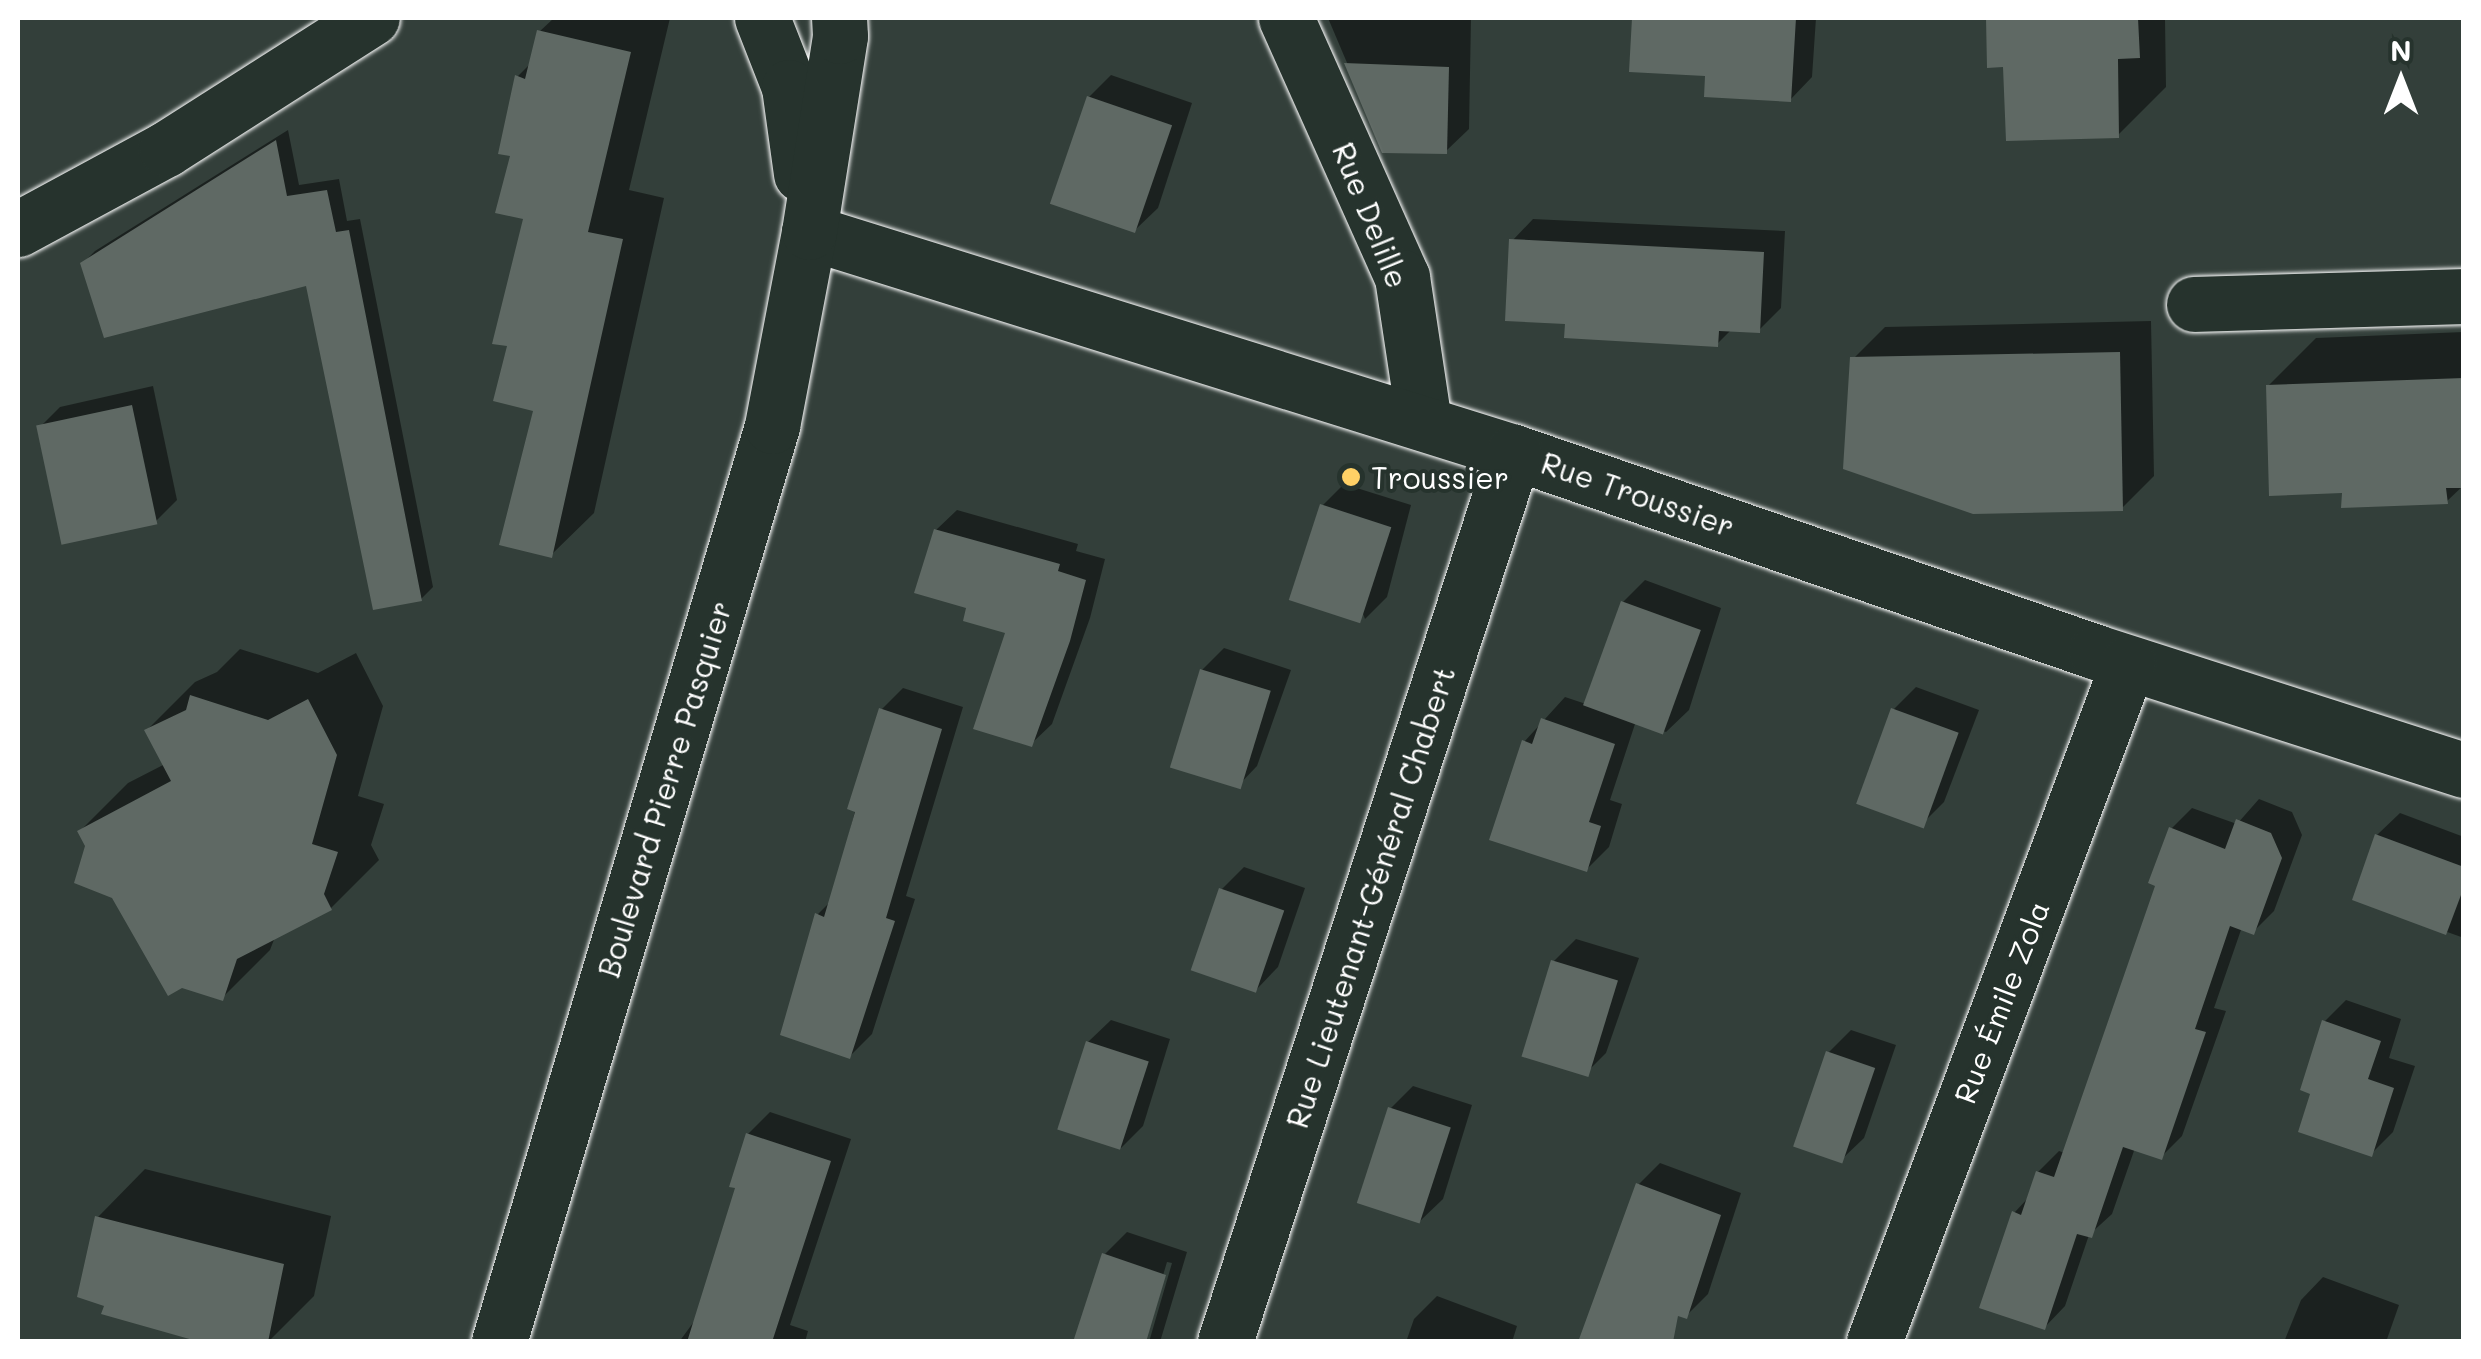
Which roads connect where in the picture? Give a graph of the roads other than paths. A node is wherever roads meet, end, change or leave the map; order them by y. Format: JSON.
{"nodes":[{"id":1,"x":372,"y":18,"type":"edge"},
{"id":2,"x":762,"y":18,"type":"edge"},
{"id":3,"x":839,"y":18,"type":"edge"},
{"id":4,"x":1286,"y":18,"type":"edge"},
{"id":5,"x":18,"y":229,"type":"edge"},
{"id":6,"x":808,"y":232,"type":"junction"},
{"id":7,"x":2464,"y":296,"type":"edge"},
{"id":8,"x":2194,"y":304,"type":"dead end"},
{"id":9,"x":1424,"y":423,"type":"junction"},
{"id":10,"x":1514,"y":452,"type":"junction"},
{"id":11,"x":2128,"y":663,"type":"junction"},
{"id":12,"x":2464,"y":770,"type":"edge"},
{"id":13,"x":498,"y":1342,"type":"edge"},
{"id":14,"x":1225,"y":1342,"type":"edge"},
{"id":15,"x":1874,"y":1342,"type":"edge"}],
"edges":[{"from":1,"to":5,"type":"street"},
{"from":2,"to":6,"type":"street","name":"Boulevard Pierre Pasquier"},
{"from":3,"to":6,"type":"street","name":"Boulevard Pierre Pasquier"},
{"from":4,"to":9,"type":"street","name":"Rue Delille"},
{"from":6,"to":9,"type":"street","name":"Rue Troussier"},
{"from":6,"to":13,"type":"street","name":"Boulevard Pierre Pasquier"},
{"from":7,"to":8,"type":"street"},
{"from":9,"to":10,"type":"street","name":"Rue Troussier"},
{"from":10,"to":11,"type":"street","name":"Rue Troussier"},
{"from":10,"to":14,"type":"street","name":"Rue Lieutenant-Général Chabert"},
{"from":11,"to":12,"type":"street","name":"Rue Troussier"},
{"from":11,"to":15,"type":"street","name":"Rue Émile Zola"}]}
